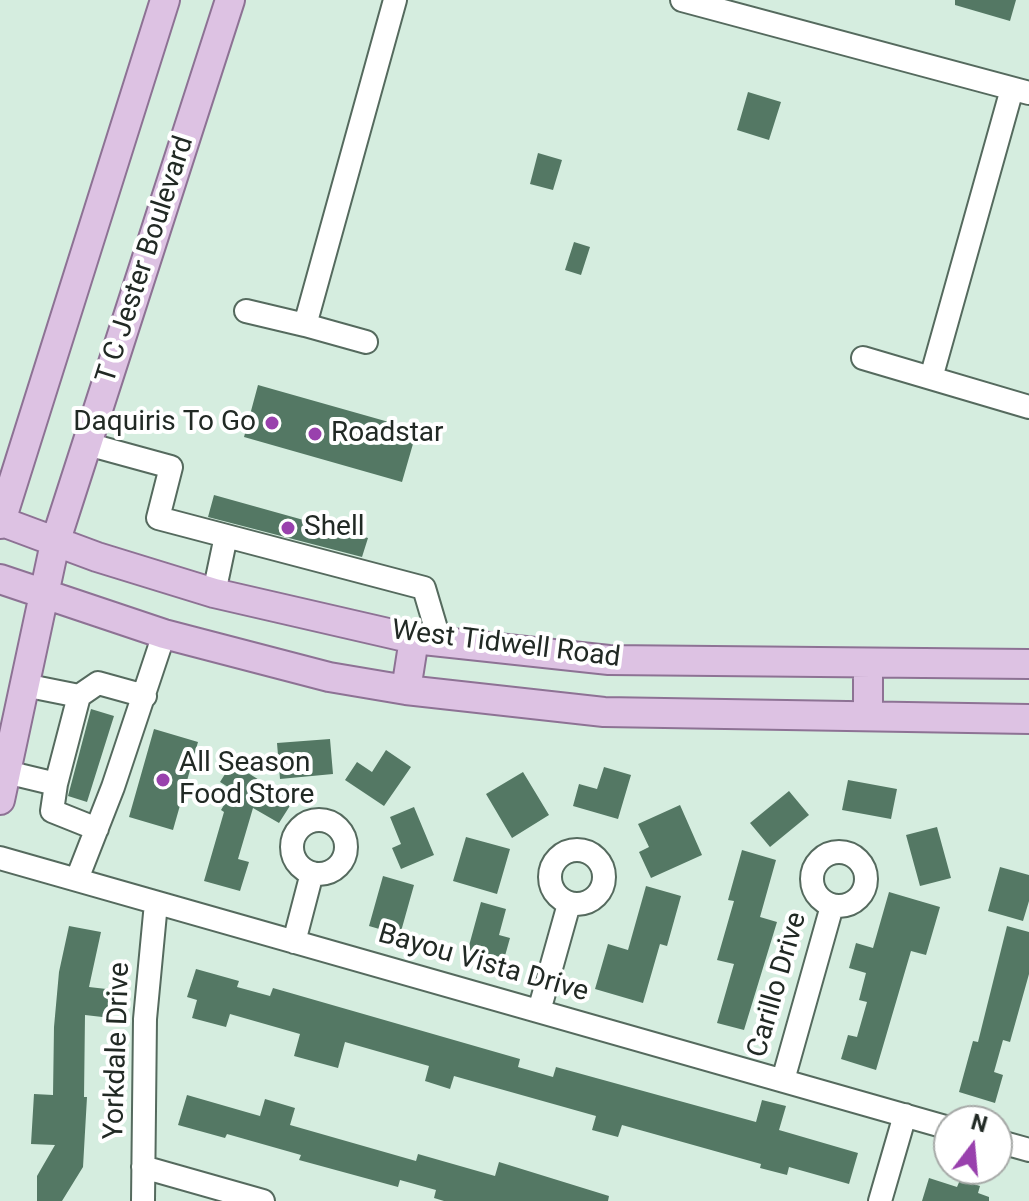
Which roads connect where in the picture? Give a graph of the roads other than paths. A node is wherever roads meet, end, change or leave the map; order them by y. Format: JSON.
{"nodes":[{"id":1,"x":165,"y":0,"type":"edge"},
{"id":2,"x":230,"y":0,"type":"edge"},
{"id":3,"x":395,"y":0,"type":"edge"},
{"id":4,"x":682,"y":0,"type":"edge"},
{"id":5,"x":1020,"y":91,"type":"edge"},
{"id":6,"x":246,"y":311,"type":"dead end"},
{"id":7,"x":305,"y":325,"type":"junction"},
{"id":8,"x":366,"y":342,"type":"dead end"},
{"id":9,"x":863,"y":358,"type":"dead end"},
{"id":10,"x":931,"y":378,"type":"junction"},
{"id":11,"x":1029,"y":407,"type":"edge"},
{"id":12,"x":87,"y":444,"type":"junction"},
{"id":13,"x":0,"y":522,"type":"edge"},
{"id":14,"x":226,"y":536,"type":"junction"},
{"id":15,"x":55,"y":543,"type":"junction"},
{"id":16,"x":0,"y":579,"type":"edge"},
{"id":17,"x":214,"y":593,"type":"junction"},
{"id":18,"x":43,"y":595,"type":"junction"},
{"id":19,"x":164,"y":634,"type":"junction"},
{"id":20,"x":427,"y":640,"type":"junction"},
{"id":21,"x":868,"y":663,"type":"junction"},
{"id":22,"x":1029,"y":664,"type":"edge"},
{"id":23,"x":24,"y":685,"type":"junction"},
{"id":24,"x":406,"y":690,"type":"junction"},
{"id":25,"x":79,"y":696,"type":"junction"},
{"id":26,"x":145,"y":696,"type":"junction"},
{"id":27,"x":868,"y":714,"type":"junction"},
{"id":28,"x":1029,"y":719,"type":"edge"},
{"id":29,"x":6,"y":772,"type":"junction"},
{"id":30,"x":56,"y":784,"type":"junction"},
{"id":31,"x":0,"y":800,"type":"edge"},
{"id":32,"x":97,"y":829,"type":"junction"},
{"id":33,"x":0,"y":858,"type":"edge"},
{"id":34,"x":312,"y":873,"type":"dead end"},
{"id":35,"x":77,"y":879,"type":"junction"},
{"id":36,"x":156,"y":903,"type":"junction"},
{"id":37,"x":569,"y":904,"type":"dead end"},
{"id":38,"x":832,"y":906,"type":"dead end"},
{"id":39,"x":294,"y":942,"type":"junction"},
{"id":40,"x":539,"y":1011,"type":"junction"},
{"id":41,"x":783,"y":1080,"type":"junction"},
{"id":42,"x":905,"y":1115,"type":"junction"},
{"id":43,"x":933,"y":1123,"type":"edge"},
{"id":44,"x":143,"y":1167,"type":"junction"},
{"id":45,"x":143,"y":1201,"type":"edge"},
{"id":46,"x":263,"y":1201,"type":"edge"},
{"id":47,"x":880,"y":1201,"type":"edge"}],
"edges":[{"from":1,"to":13,"type":"main road"},
{"from":2,"to":12,"type":"main road","name":"T C Jester Boulevard"},
{"from":3,"to":7,"type":"street"},
{"from":4,"to":5,"type":"street"},
{"from":5,"to":10,"type":"street"},
{"from":6,"to":7,"type":"street"},
{"from":7,"to":8,"type":"street"},
{"from":9,"to":10,"type":"street"},
{"from":10,"to":11,"type":"street"},
{"from":12,"to":14,"type":"street"},
{"from":12,"to":15,"type":"main road","name":"T C Jester Boulevard"},
{"from":13,"to":15,"type":"main road","name":"West Tidwell Road"},
{"from":14,"to":17,"type":"street"},
{"from":14,"to":20,"type":"street"},
{"from":15,"to":17,"type":"main road","name":"West Tidwell Road"},
{"from":15,"to":18,"type":"main road","name":"T C Jester Boulevard"},
{"from":16,"to":18,"type":"main road","name":"West Tidwell Road"},
{"from":17,"to":20,"type":"main road","name":"West Tidwell Road"},
{"from":18,"to":19,"type":"main road","name":"West Tidwell Road"},
{"from":18,"to":23,"type":"main road","name":"T C Jester Boulevard"},
{"from":19,"to":24,"type":"main road","name":"West Tidwell Road"},
{"from":19,"to":26,"type":"street"},
{"from":20,"to":21,"type":"main road","name":"West Tidwell Road"},
{"from":20,"to":24,"type":"main road"},
{"from":21,"to":22,"type":"main road","name":"West Tidwell Road"},
{"from":21,"to":27,"type":"main road"},
{"from":23,"to":25,"type":"street"},
{"from":23,"to":29,"type":"main road","name":"T C Jester Boulevard"},
{"from":24,"to":27,"type":"main road","name":"West Tidwell Road"},
{"from":25,"to":26,"type":"street"},
{"from":25,"to":30,"type":"street"},
{"from":26,"to":32,"type":"street"},
{"from":27,"to":28,"type":"main road","name":"West Tidwell Road"},
{"from":29,"to":30,"type":"street"},
{"from":29,"to":31,"type":"main road","name":"T C Jester Boulevard"},
{"from":30,"to":32,"type":"street"},
{"from":32,"to":35,"type":"street"},
{"from":33,"to":35,"type":"street","name":"Bayou Vista Drive"},
{"from":34,"to":39,"type":"street"},
{"from":35,"to":36,"type":"street","name":"Bayou Vista Drive"},
{"from":36,"to":39,"type":"street","name":"Bayou Vista Drive"},
{"from":36,"to":44,"type":"street","name":"Yorkdale Drive"},
{"from":37,"to":40,"type":"street"},
{"from":38,"to":41,"type":"street","name":"Carillo Drive"},
{"from":39,"to":40,"type":"street","name":"Bayou Vista Drive"},
{"from":40,"to":41,"type":"street","name":"Bayou Vista Drive"},
{"from":41,"to":42,"type":"street","name":"Bayou Vista Drive"},
{"from":42,"to":43,"type":"street","name":"Bayou Vista Drive"},
{"from":42,"to":47,"type":"street"},
{"from":44,"to":45,"type":"street","name":"Yorkdale Drive"},
{"from":44,"to":46,"type":"street"}]}
